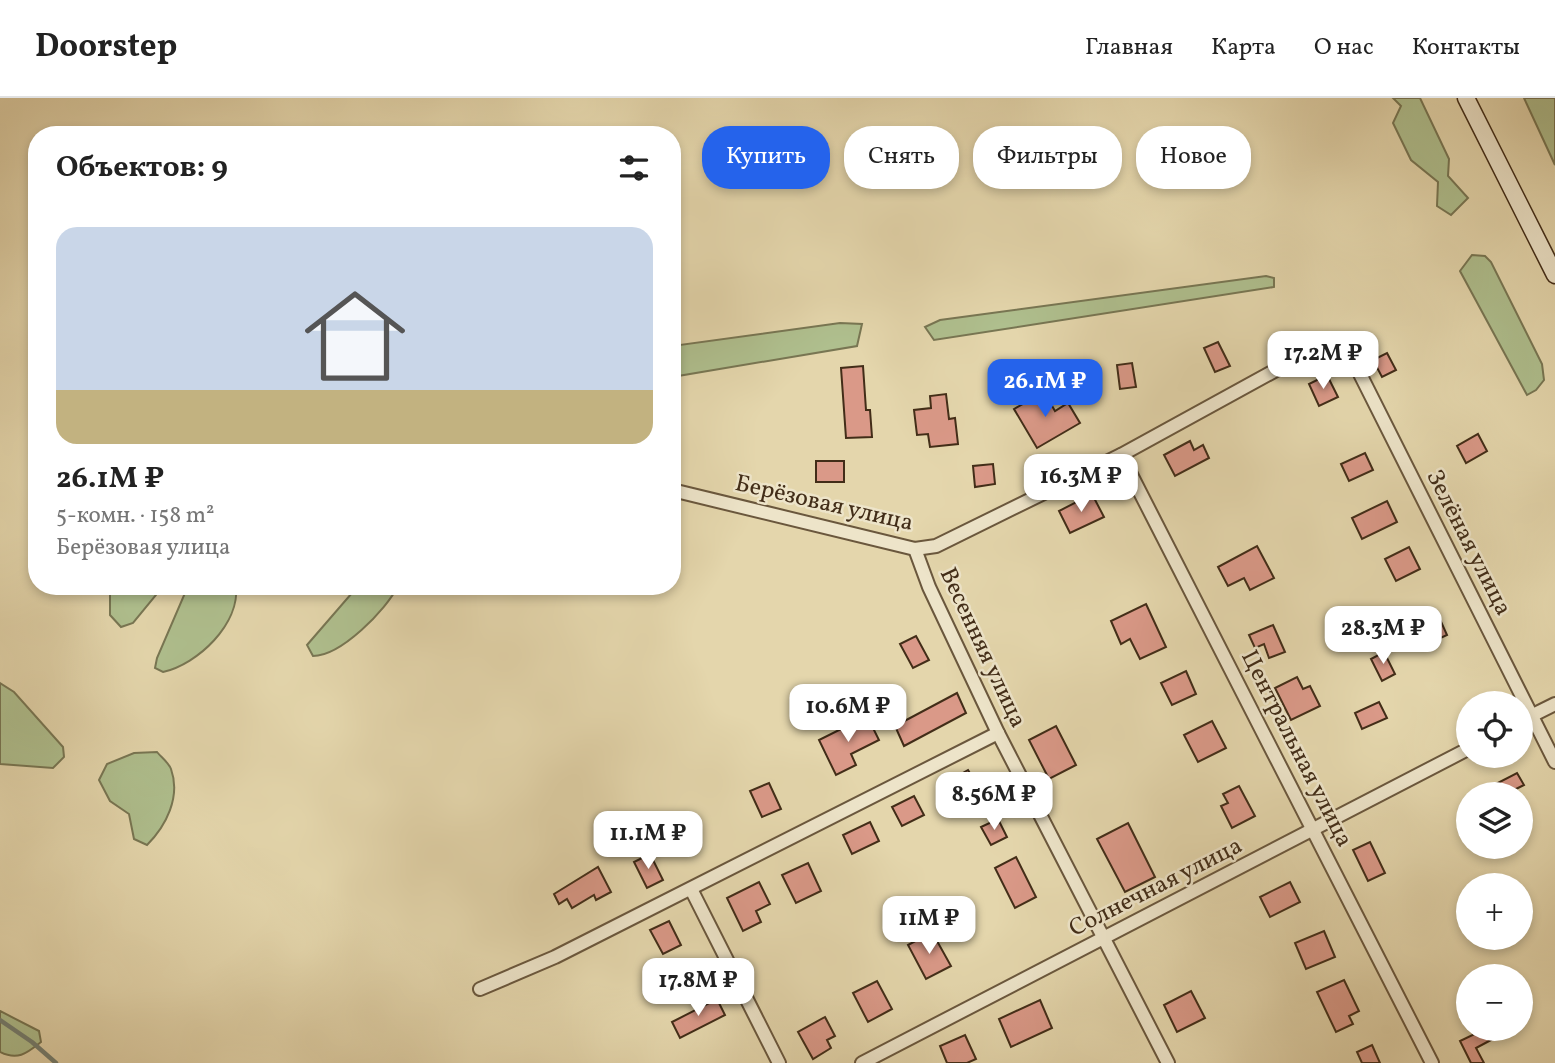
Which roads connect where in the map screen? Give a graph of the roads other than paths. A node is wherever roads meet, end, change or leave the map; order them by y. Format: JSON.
{"nodes":[{"id":1,"x":1466,"y":98,"type":"edge"},
{"id":2,"x":1555,"y":275,"type":"edge"},
{"id":3,"x":1339,"y":346,"type":"joint"},
{"id":4,"x":1121,"y":455,"type":"junction"},
{"id":5,"x":681,"y":492,"type":"edge"},
{"id":6,"x":915,"y":548,"type":"junction"},
{"id":7,"x":1512,"y":691,"type":"edge"},
{"id":8,"x":1555,"y":704,"type":"edge"},
{"id":9,"x":1533,"y":715,"type":"edge"},
{"id":10,"x":1533,"y":729,"type":"edge"},
{"id":11,"x":998,"y":733,"type":"junction"},
{"id":12,"x":1456,"y":755,"type":"edge"},
{"id":13,"x":1555,"y":762,"type":"edge"},
{"id":14,"x":1314,"y":831,"type":"junction"},
{"id":15,"x":691,"y":889,"type":"junction"},
{"id":16,"x":1103,"y":938,"type":"junction"},
{"id":17,"x":481,"y":989,"type":"dead end"},
{"id":18,"x":779,"y":1063,"type":"edge"},
{"id":19,"x":862,"y":1063,"type":"edge"},
{"id":20,"x":1168,"y":1063,"type":"edge"},
{"id":21,"x":1432,"y":1063,"type":"edge"}],
"edges":[{"from":1,"to":2,"type":"main road"},
{"from":3,"to":4,"type":"street","name":"Берёзовая улица"},
{"from":3,"to":7,"type":"street","name":"Зелёная улица"},
{"from":4,"to":6,"type":"street","name":"Берёзовая улица"},
{"from":4,"to":14,"type":"street","name":"Центральная улица"},
{"from":5,"to":6,"type":"street","name":"Берёзовая улица"},
{"from":6,"to":11,"type":"street","name":"Весенняя улица"},
{"from":8,"to":9,"type":"street"},
{"from":10,"to":13,"type":"street","name":"Зелёная улица"},
{"from":11,"to":15,"type":"street"},
{"from":11,"to":16,"type":"street","name":"Весенняя улица"},
{"from":12,"to":14,"type":"street","name":"Солнечная улица"},
{"from":14,"to":16,"type":"street","name":"Солнечная улица"},
{"from":14,"to":21,"type":"street","name":"Центральная улица"},
{"from":15,"to":17,"type":"street"},
{"from":15,"to":18,"type":"street"},
{"from":16,"to":19,"type":"street","name":"Солнечная улица"},
{"from":16,"to":20,"type":"street","name":"Весенняя улица"}]}
